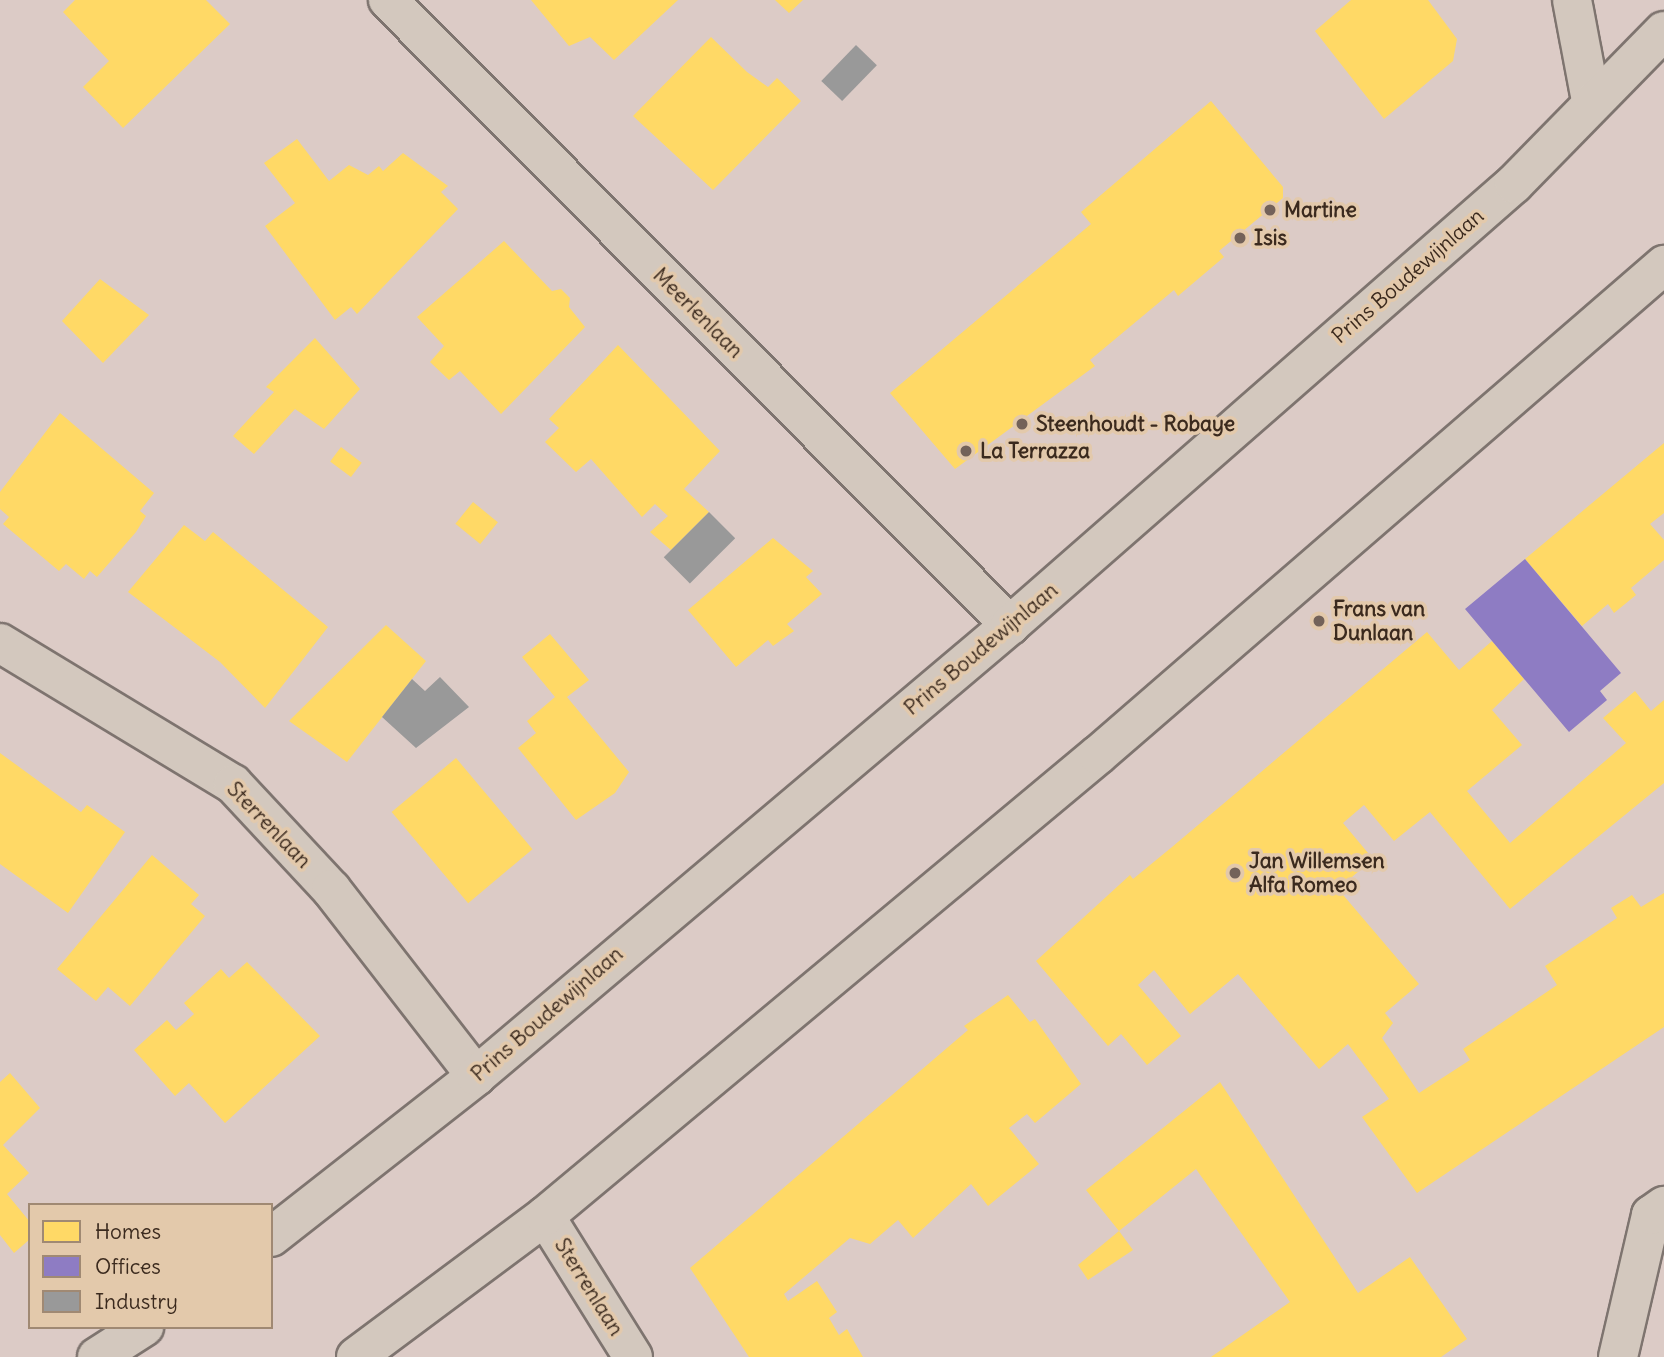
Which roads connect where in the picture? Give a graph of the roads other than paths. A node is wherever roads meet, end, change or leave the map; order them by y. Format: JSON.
{"nodes":[{"id":1,"x":388,"y":0,"type":"edge"},
{"id":2,"x":1572,"y":0,"type":"edge"},
{"id":3,"x":1664,"y":31,"type":"edge"},
{"id":4,"x":1591,"y":101,"type":"junction"},
{"id":5,"x":1664,"y":265,"type":"edge"},
{"id":6,"x":1649,"y":291,"type":"edge"},
{"id":7,"x":1010,"y":625,"type":"junction"},
{"id":8,"x":0,"y":643,"type":"edge"},
{"id":9,"x":476,"y":1076,"type":"junction"},
{"id":10,"x":1664,"y":1206,"type":"edge"},
{"id":11,"x":545,"y":1216,"type":"junction"},
{"id":12,"x":273,"y":1235,"type":"edge"},
{"id":13,"x":141,"y":1329,"type":"edge"},
{"id":14,"x":97,"y":1357,"type":"edge"},
{"id":15,"x":356,"y":1357,"type":"edge"},
{"id":16,"x":633,"y":1357,"type":"edge"},
{"id":17,"x":1618,"y":1357,"type":"edge"}],
"edges":[{"from":1,"to":7,"type":"main road","name":"Meerlenlaan"},
{"from":2,"to":4,"type":"main road"},
{"from":3,"to":4,"type":"main road","name":"Prins Boudewijnlaan"},
{"from":4,"to":7,"type":"main road","name":"Prins Boudewijnlaan"},
{"from":5,"to":6,"type":"main road"},
{"from":6,"to":11,"type":"main road"},
{"from":7,"to":9,"type":"main road","name":"Prins Boudewijnlaan"},
{"from":8,"to":9,"type":"main road","name":"Sterrenlaan"},
{"from":9,"to":12,"type":"main road","name":"Prins Boudewijnlaan"},
{"from":10,"to":17,"type":"main road"},
{"from":11,"to":15,"type":"main road"},
{"from":11,"to":16,"type":"main road","name":"Sterrenlaan"},
{"from":13,"to":14,"type":"main road"}]}
